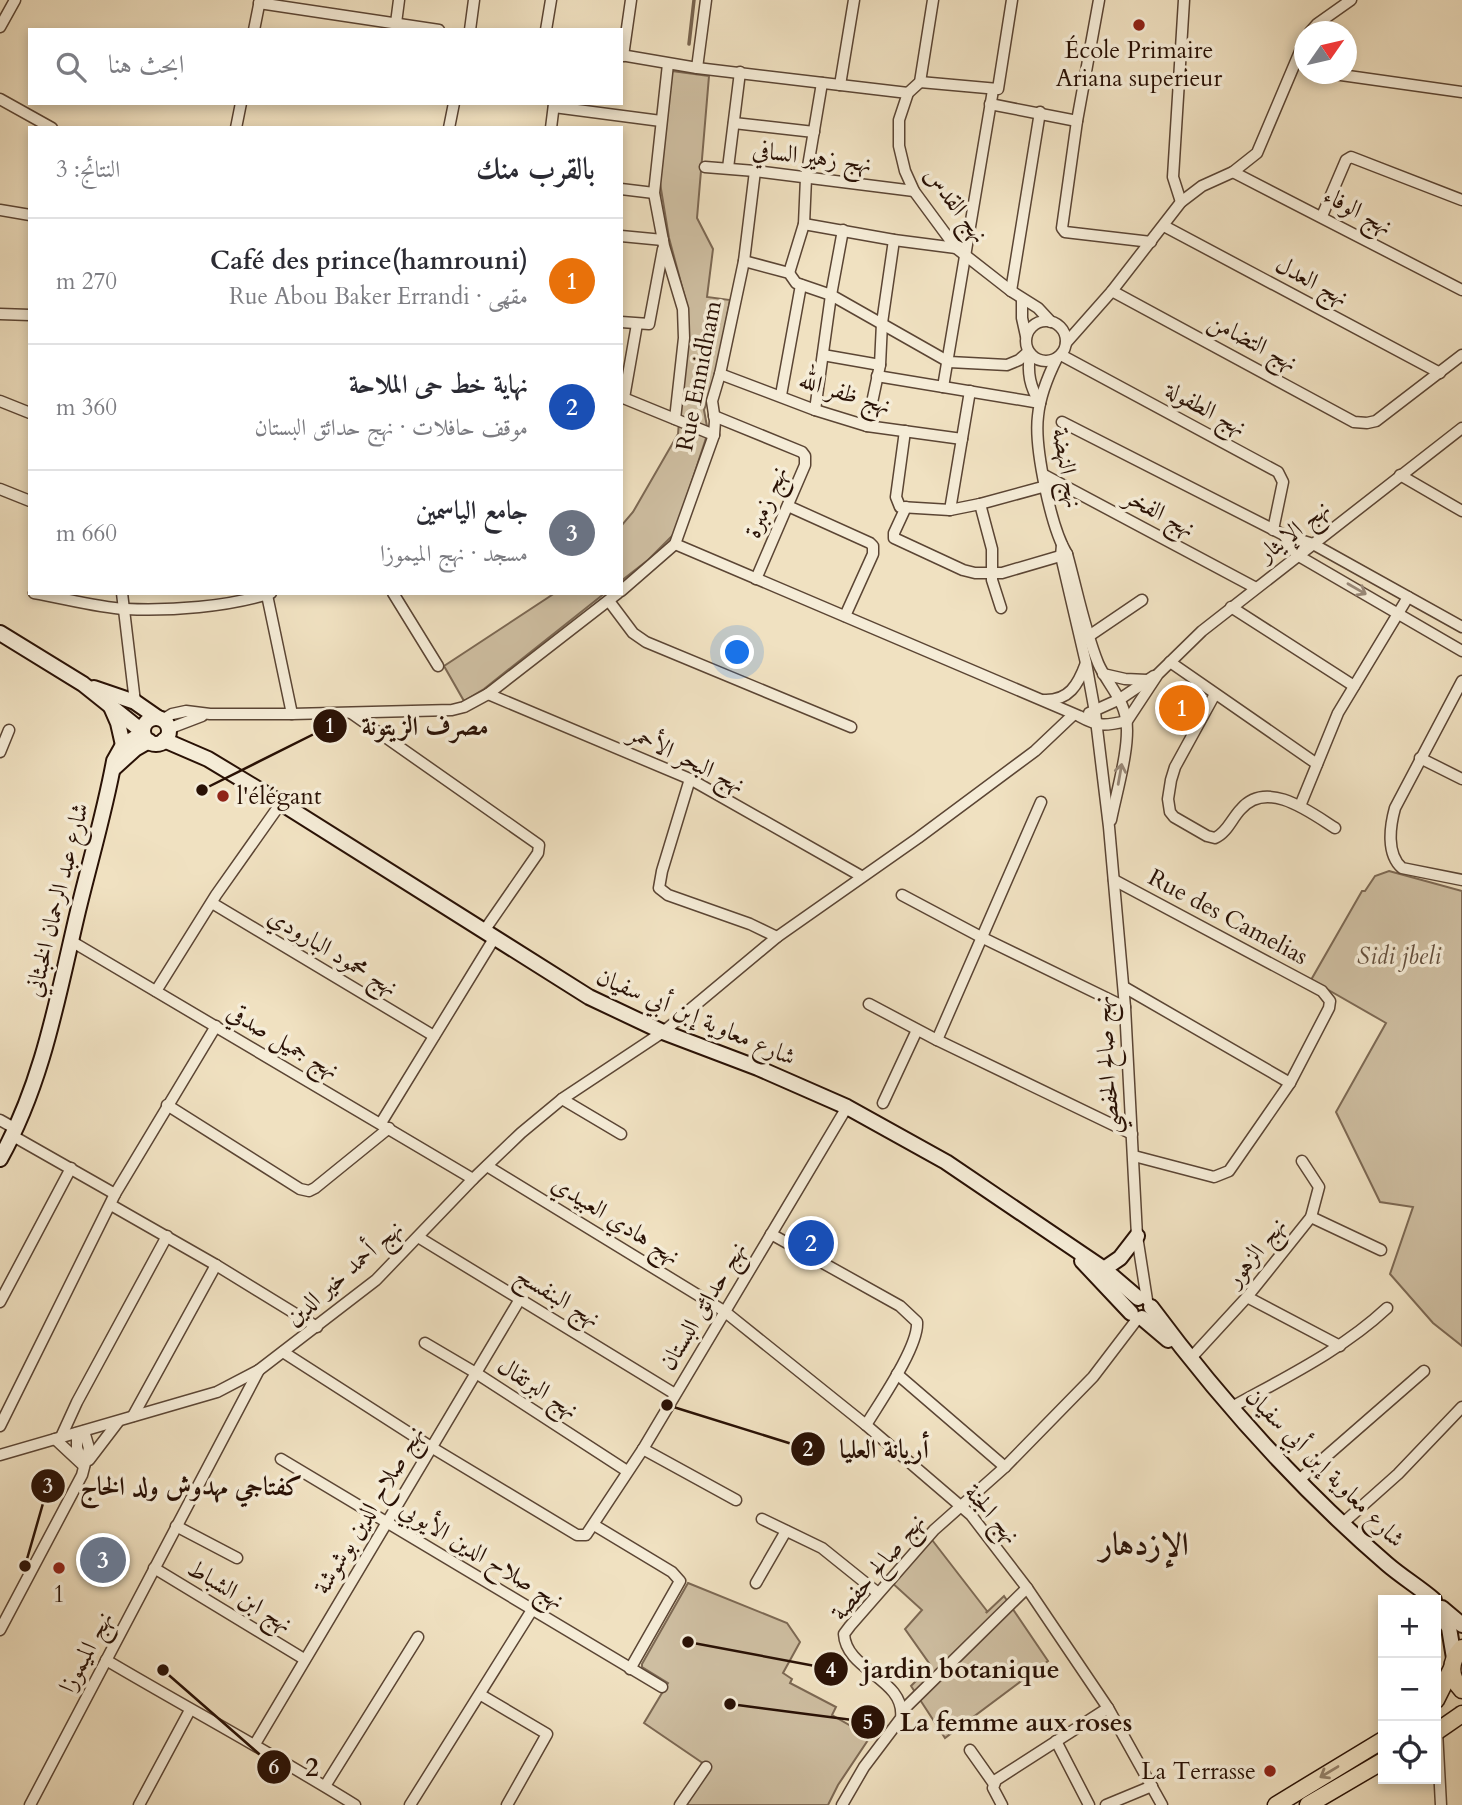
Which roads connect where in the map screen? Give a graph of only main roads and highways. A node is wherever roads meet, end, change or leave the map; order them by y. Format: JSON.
{"nodes":[{"id":1,"x":0,"y":634,"type":"edge"},
{"id":2,"x":83,"y":684,"type":"junction"},
{"id":3,"x":108,"y":702,"type":"junction"},
{"id":4,"x":164,"y":728,"type":"junction"},
{"id":5,"x":145,"y":736,"type":"junction"},
{"id":6,"x":123,"y":745,"type":"junction"},
{"id":7,"x":113,"y":769,"type":"junction"},
{"id":8,"x":0,"y":1159,"type":"edge"},
{"id":9,"x":1138,"y":1236,"type":"road end"},
{"id":10,"x":1064,"y":1242,"type":"junction"},
{"id":11,"x":1104,"y":1269,"type":"junction"},
{"id":12,"x":1141,"y":1309,"type":"junction"},
{"id":13,"x":1426,"y":1595,"type":"edge"},
{"id":14,"x":1441,"y":1607,"type":"edge"},
{"id":15,"x":1441,"y":1614,"type":"edge"},
{"id":16,"x":1462,"y":1625,"type":"edge"},
{"id":17,"x":1456,"y":1658,"type":"edge"},
{"id":18,"x":1441,"y":1690,"type":"edge"},
{"id":19,"x":1462,"y":1690,"type":"edge"},
{"id":20,"x":1462,"y":1714,"type":"edge"},
{"id":21,"x":1441,"y":1728,"type":"edge"},
{"id":22,"x":1378,"y":1743,"type":"edge"},
{"id":23,"x":1378,"y":1764,"type":"edge"},
{"id":24,"x":1276,"y":1805,"type":"edge"},
{"id":25,"x":1308,"y":1805,"type":"edge"}],
"edges":[{"from":1,"to":2,"type":"main road","name":"شارع معاوية إبن أبي سفيان"},
{"from":2,"to":3,"type":"main road","name":"شارع معاوية إبن أبي سفيان"},
{"from":2,"to":4,"type":"main road","name":"شارع معاوية إبن أبي سفيان"},
{"from":3,"to":5,"type":"main road","name":"شارع معاوية إبن أبي سفيان"},
{"from":3,"to":6,"type":"main road"},
{"from":4,"to":5,"type":"main road"},
{"from":4,"to":5,"type":"main road"},
{"from":4,"to":10,"type":"main road","name":"شارع معاوية إبن أبي سفيان"},
{"from":5,"to":6,"type":"main road"},
{"from":5,"to":7,"type":"main road"},
{"from":6,"to":7,"type":"main road","name":"شارع عبد الرحمان الخبثاني"},
{"from":7,"to":8,"type":"main road","name":"شارع عبد الرحمان الخبثاني"},
{"from":9,"to":11,"type":"main road"},
{"from":10,"to":11,"type":"main road","name":"شارع معاوية إبن أبي سفيان"},
{"from":10,"to":12,"type":"main road","name":"شارع معاوية إبن أبي سفيان"},
{"from":11,"to":12,"type":"main road","name":"شارع معاوية إبن أبي سفيان"},
{"from":12,"to":13,"type":"main road","name":"شارع معاوية إبن أبي سفيان"},
{"from":14,"to":16,"type":"main road","name":"شارع معاوية إبن أبي سفيان"},
{"from":15,"to":17,"type":"main road","name":"شارع معاوية إبن أبي سفيان"},
{"from":17,"to":18,"type":"main road"},
{"from":17,"to":19,"type":"main road"},
{"from":20,"to":21,"type":"main road"},
{"from":22,"to":24,"type":"main road","one_way":true},
{"from":23,"to":25,"type":"main road"}]}
